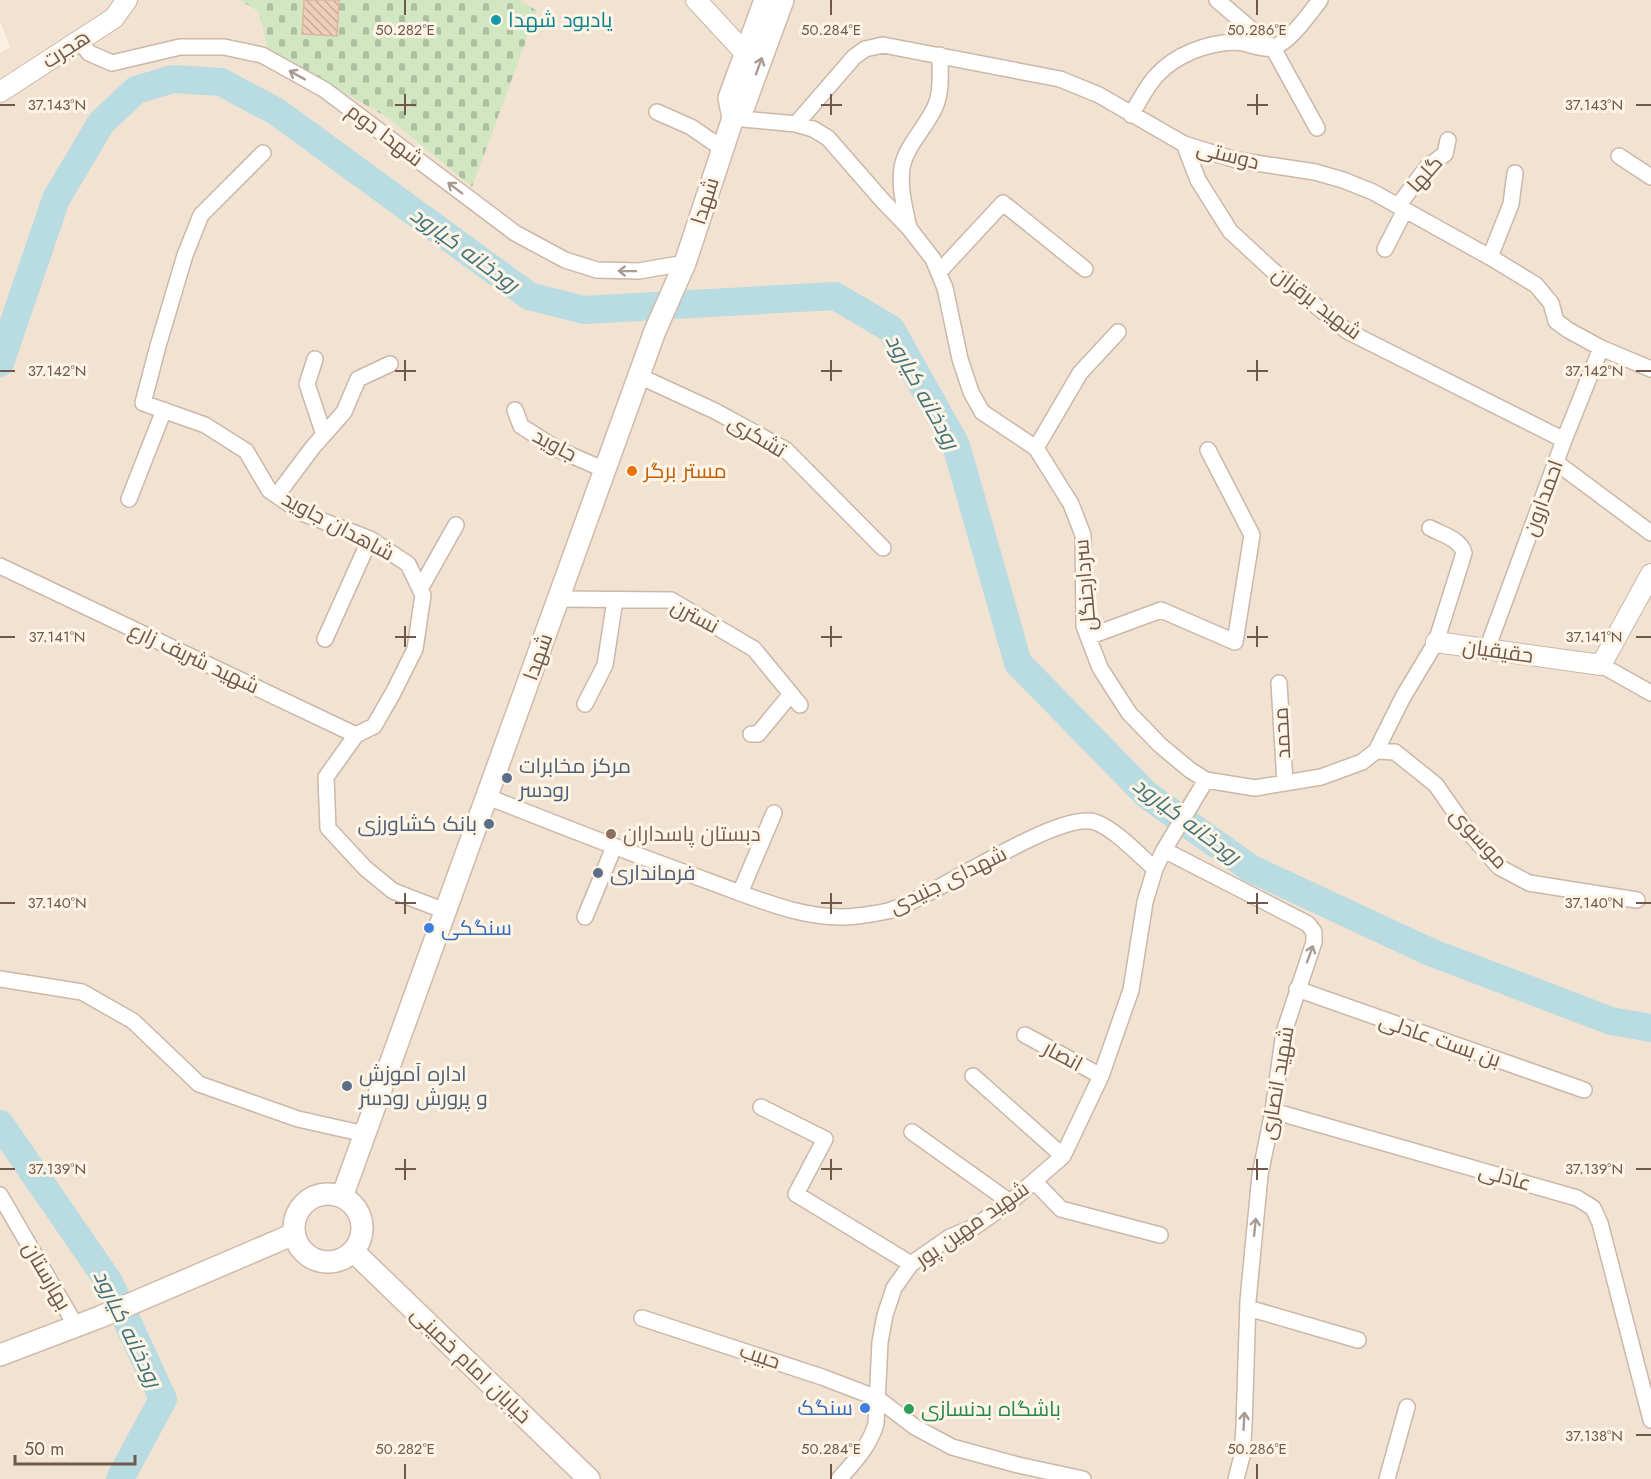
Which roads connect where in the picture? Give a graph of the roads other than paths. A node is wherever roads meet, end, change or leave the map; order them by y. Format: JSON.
{"nodes":[{"id":1,"x":127,"y":0,"type":"edge"},
{"id":2,"x":696,"y":0,"type":"edge"},
{"id":3,"x":765,"y":0,"type":"edge"},
{"id":4,"x":783,"y":0,"type":"edge"},
{"id":5,"x":1217,"y":0,"type":"edge"},
{"id":6,"x":1320,"y":0,"type":"edge"},
{"id":7,"x":80,"y":41,"type":"junction"},
{"id":8,"x":1273,"y":48,"type":"junction"},
{"id":9,"x":746,"y":54,"type":"junction"},
{"id":10,"x":940,"y":56,"type":"junction"},
{"id":11,"x":0,"y":92,"type":"edge"},
{"id":12,"x":657,"y":112,"type":"dead end"},
{"id":13,"x":1131,"y":115,"type":"junction"},
{"id":14,"x":733,"y":118,"type":"junction"},
{"id":15,"x":796,"y":124,"type":"junction"},
{"id":16,"x":1317,"y":128,"type":"dead end"},
{"id":17,"x":1448,"y":140,"type":"dead end"},
{"id":18,"x":1184,"y":144,"type":"junction"},
{"id":19,"x":723,"y":149,"type":"junction"},
{"id":20,"x":263,"y":153,"type":"dead end"},
{"id":21,"x":1619,"y":156,"type":"dead end"},
{"id":22,"x":1515,"y":173,"type":"dead end"},
{"id":23,"x":1651,"y":177,"type":"edge"},
{"id":24,"x":1401,"y":208,"type":"junction"},
{"id":25,"x":909,"y":228,"type":"junction"},
{"id":26,"x":1385,"y":249,"type":"dead end"},
{"id":27,"x":1490,"y":257,"type":"junction"},
{"id":28,"x":685,"y":263,"type":"junction"},
{"id":29,"x":1085,"y":269,"type":"dead end"},
{"id":30,"x":939,"y":272,"type":"junction"},
{"id":31,"x":1118,"y":332,"type":"dead end"},
{"id":32,"x":1601,"y":348,"type":"junction"},
{"id":33,"x":315,"y":359,"type":"dead end"},
{"id":34,"x":390,"y":364,"type":"dead end"},
{"id":35,"x":1651,"y":369,"type":"edge"},
{"id":36,"x":639,"y":376,"type":"junction"},
{"id":37,"x":515,"y":410,"type":"dead end"},
{"id":38,"x":164,"y":411,"type":"junction"},
{"id":39,"x":324,"y":435,"type":"junction"},
{"id":40,"x":1564,"y":440,"type":"junction"},
{"id":41,"x":1036,"y":448,"type":"junction"},
{"id":42,"x":1208,"y":450,"type":"dead end"},
{"id":43,"x":1557,"y":464,"type":"junction"},
{"id":44,"x":605,"y":470,"type":"junction"},
{"id":45,"x":277,"y":495,"type":"junction"},
{"id":46,"x":129,"y":499,"type":"dead end"},
{"id":47,"x":456,"y":525,"type":"dead end"},
{"id":48,"x":1430,"y":528,"type":"dead end"},
{"id":49,"x":1651,"y":533,"type":"edge"},
{"id":50,"x":370,"y":539,"type":"junction"},
{"id":51,"x":883,"y":548,"type":"dead end"},
{"id":52,"x":0,"y":566,"type":"edge"},
{"id":53,"x":1651,"y":573,"type":"edge"},
{"id":54,"x":420,"y":589,"type":"junction"},
{"id":55,"x":559,"y":599,"type":"junction"},
{"id":56,"x":615,"y":600,"type":"junction"},
{"id":57,"x":1088,"y":637,"type":"junction"},
{"id":58,"x":325,"y":639,"type":"dead end"},
{"id":59,"x":1436,"y":642,"type":"junction"},
{"id":60,"x":1487,"y":649,"type":"junction"},
{"id":61,"x":1601,"y":665,"type":"junction"},
{"id":62,"x":1279,"y":683,"type":"dead end"},
{"id":63,"x":1651,"y":693,"type":"edge"},
{"id":64,"x":585,"y":704,"type":"dead end"},
{"id":65,"x":751,"y":734,"type":"dead end"},
{"id":66,"x":356,"y":735,"type":"junction"},
{"id":67,"x":1376,"y":751,"type":"junction"},
{"id":68,"x":1206,"y":780,"type":"junction"},
{"id":69,"x":1285,"y":783,"type":"junction"},
{"id":70,"x":488,"y":797,"type":"junction"},
{"id":71,"x":774,"y":813,"type":"dead end"},
{"id":72,"x":1168,"y":844,"type":"junction"},
{"id":73,"x":614,"y":847,"type":"junction"},
{"id":74,"x":1155,"y":869,"type":"junction"},
{"id":75,"x":740,"y":893,"type":"junction"},
{"id":76,"x":1636,"y":900,"type":"dead end"},
{"id":77,"x":445,"y":910,"type":"junction"},
{"id":78,"x":585,"y":917,"type":"dead end"},
{"id":79,"x":0,"y":979,"type":"edge"},
{"id":80,"x":1297,"y":989,"type":"junction"},
{"id":81,"x":1025,"y":1035,"type":"dead end"},
{"id":82,"x":973,"y":1076,"type":"dead end"},
{"id":83,"x":1101,"y":1076,"type":"junction"},
{"id":84,"x":1584,"y":1090,"type":"dead end"},
{"id":85,"x":761,"y":1107,"type":"dead end"},
{"id":86,"x":1273,"y":1111,"type":"junction"},
{"id":87,"x":912,"y":1132,"type":"dead end"},
{"id":88,"x":365,"y":1134,"type":"junction"},
{"id":89,"x":1063,"y":1156,"type":"junction"},
{"id":90,"x":1034,"y":1181,"type":"junction"},
{"id":91,"x":0,"y":1195,"type":"edge"},
{"id":92,"x":342,"y":1197,"type":"junction"},
{"id":93,"x":1010,"y":1202,"type":"junction"},
{"id":94,"x":294,"y":1234,"type":"junction"},
{"id":95,"x":1160,"y":1235,"type":"dead end"},
{"id":96,"x":352,"y":1251,"type":"junction"},
{"id":97,"x":911,"y":1264,"type":"junction"},
{"id":98,"x":1248,"y":1308,"type":"junction"},
{"id":99,"x":642,"y":1318,"type":"dead end"},
{"id":100,"x":76,"y":1326,"type":"junction"},
{"id":101,"x":1358,"y":1340,"type":"dead end"},
{"id":102,"x":0,"y":1355,"type":"edge"},
{"id":103,"x":877,"y":1398,"type":"junction"},
{"id":104,"x":1407,"y":1407,"type":"dead end"},
{"id":105,"x":1651,"y":1420,"type":"edge"},
{"id":106,"x":590,"y":1479,"type":"edge"},
{"id":107,"x":839,"y":1479,"type":"edge"},
{"id":108,"x":1083,"y":1479,"type":"edge"},
{"id":109,"x":1236,"y":1479,"type":"edge"},
{"id":110,"x":1387,"y":1479,"type":"edge"}],
"edges":[{"from":1,"to":7,"type":"street","name":"هجرت"},
{"from":2,"to":9,"type":"street"},
{"from":3,"to":9,"type":"main road","name":"شهدا"},
{"from":14,"to":4,"type":"main road","name":"شهدا","one_way":true},
{"from":5,"to":8,"type":"street"},
{"from":6,"to":8,"type":"street"},
{"from":7,"to":11,"type":"street","name":"هجرت"},
{"from":28,"to":7,"type":"street","name":"شهدا دوم","one_way":true},
{"from":8,"to":13,"type":"street"},
{"from":8,"to":16,"type":"street"},
{"from":9,"to":14,"type":"main road","name":"شهدا"},
{"from":10,"to":13,"type":"street","name":"دوستی"},
{"from":10,"to":15,"type":"street","name":"دوستی"},
{"from":10,"to":25,"type":"street"},
{"from":12,"to":19,"type":"street"},
{"from":13,"to":18,"type":"street","name":"دوستی"},
{"from":14,"to":15,"type":"street","name":"سردارجنگل"},
{"from":14,"to":19,"type":"main road","name":"شهدا"},
{"from":15,"to":25,"type":"street","name":"سردارجنگل"},
{"from":17,"to":24,"type":"street","name":"گلها"},
{"from":18,"to":24,"type":"street","name":"دوستی"},
{"from":18,"to":40,"type":"street","name":"شهید برقزان"},
{"from":19,"to":28,"type":"main road","name":"شهدا"},
{"from":20,"to":38,"type":"street","name":"شاهدان جاوید"},
{"from":21,"to":23,"type":"street"},
{"from":22,"to":27,"type":"street"},
{"from":24,"to":26,"type":"street","name":"گلها"},
{"from":24,"to":27,"type":"street","name":"دوستی"},
{"from":25,"to":30,"type":"street","name":"سردارجنگل"},
{"from":27,"to":32,"type":"street","name":"دوستی"},
{"from":28,"to":36,"type":"main road","name":"شهدا"},
{"from":29,"to":30,"type":"street"},
{"from":30,"to":41,"type":"street","name":"سردارجنگل"},
{"from":31,"to":41,"type":"street"},
{"from":32,"to":35,"type":"street","name":"دوستی"},
{"from":32,"to":40,"type":"street","name":"احمدارون"},
{"from":33,"to":39,"type":"street"},
{"from":34,"to":39,"type":"street"},
{"from":36,"to":44,"type":"main road","name":"شهدا"},
{"from":36,"to":51,"type":"street","name":"تشکری"},
{"from":37,"to":44,"type":"street","name":"جاوید"},
{"from":38,"to":45,"type":"street","name":"شاهدان جاوید"},
{"from":38,"to":46,"type":"street"},
{"from":39,"to":45,"type":"street"},
{"from":40,"to":43,"type":"street","name":"احمدارون"},
{"from":41,"to":57,"type":"street","name":"سردارجنگل"},
{"from":42,"to":57,"type":"street"},
{"from":43,"to":49,"type":"street"},
{"from":43,"to":60,"type":"street","name":"احمدارون"},
{"from":44,"to":55,"type":"main road","name":"شهدا"},
{"from":45,"to":50,"type":"street","name":"شاهدان جاوید"},
{"from":47,"to":54,"type":"street"},
{"from":48,"to":59,"type":"street"},
{"from":50,"to":54,"type":"street","name":"شاهدان جاوید"},
{"from":50,"to":58,"type":"street"},
{"from":52,"to":66,"type":"street","name":"شهید شریف زارع"},
{"from":53,"to":61,"type":"street"},
{"from":54,"to":66,"type":"street","name":"شاهدان جاوید"},
{"from":55,"to":56,"type":"street","name":"نسترن"},
{"from":55,"to":70,"type":"main road","name":"شهدا"},
{"from":56,"to":64,"type":"street"},
{"from":56,"to":65,"type":"street","name":"نسترن"},
{"from":57,"to":68,"type":"street","name":"سردارجنگل"},
{"from":59,"to":60,"type":"street","name":"حقیقیان"},
{"from":59,"to":67,"type":"street"},
{"from":60,"to":61,"type":"street","name":"حقیقیان"},
{"from":61,"to":63,"type":"street"},
{"from":62,"to":69,"type":"street","name":"محمد"},
{"from":66,"to":77,"type":"street","name":"شاهدان جاوید"},
{"from":67,"to":69,"type":"street","name":"سردارجنگل"},
{"from":67,"to":76,"type":"street","name":"موسوی"},
{"from":68,"to":69,"type":"street","name":"سردارجنگل"},
{"from":68,"to":72,"type":"street","name":"شهید مهین پور"},
{"from":70,"to":73,"type":"street","name":"شهدای جنیدی"},
{"from":70,"to":77,"type":"main road","name":"شهدا"},
{"from":71,"to":75,"type":"street"},
{"from":72,"to":74,"type":"street","name":"شهید مهین پور"},
{"from":80,"to":72,"type":"street","name":"شهید انصاری","one_way":true},
{"from":73,"to":75,"type":"street","name":"شهدای جنیدی"},
{"from":73,"to":78,"type":"street"},
{"from":74,"to":75,"type":"street","name":"شهدای جنیدی"},
{"from":74,"to":83,"type":"street","name":"شهید مهین پور"},
{"from":77,"to":88,"type":"main road","name":"شهدا"},
{"from":79,"to":88,"type":"street"},
{"from":80,"to":84,"type":"street","name":"بن بست عادلی"},
{"from":80,"to":86,"type":"street","name":"شهید انصاری"},
{"from":81,"to":83,"type":"street","name":"انصار"},
{"from":82,"to":89,"type":"street"},
{"from":83,"to":89,"type":"street","name":"شهید مهین پور"},
{"from":85,"to":97,"type":"street"},
{"from":98,"to":86,"type":"street","name":"شهید انصاری","one_way":true},
{"from":86,"to":105,"type":"street","name":"عادلی"},
{"from":87,"to":93,"type":"street"},
{"from":88,"to":92,"type":"main road","name":"شهدا"},
{"from":89,"to":90,"type":"street","name":"شهید مهین پور"},
{"from":90,"to":93,"type":"street","name":"شهید مهین پور"},
{"from":90,"to":95,"type":"street"},
{"from":91,"to":100,"type":"street","name":"بهارستان"},
{"from":92,"to":94,"type":"main road"},
{"from":92,"to":96,"type":"main road"},
{"from":93,"to":97,"type":"street","name":"شهید مهین پور"},
{"from":94,"to":96,"type":"main road"},
{"from":94,"to":100,"type":"main road"},
{"from":96,"to":106,"type":"main road","name":"خیابان امام خمینی"},
{"from":97,"to":103,"type":"street","name":"شهید مهین پور"},
{"from":98,"to":101,"type":"street"},
{"from":109,"to":98,"type":"street","name":"شهید انصاری","one_way":true},
{"from":99,"to":103,"type":"street","name":"حبیب"},
{"from":100,"to":102,"type":"main road"},
{"from":103,"to":107,"type":"street","name":"شهید مهین پور"},
{"from":103,"to":108,"type":"street","name":"حبیب"},
{"from":104,"to":110,"type":"street"}]}
